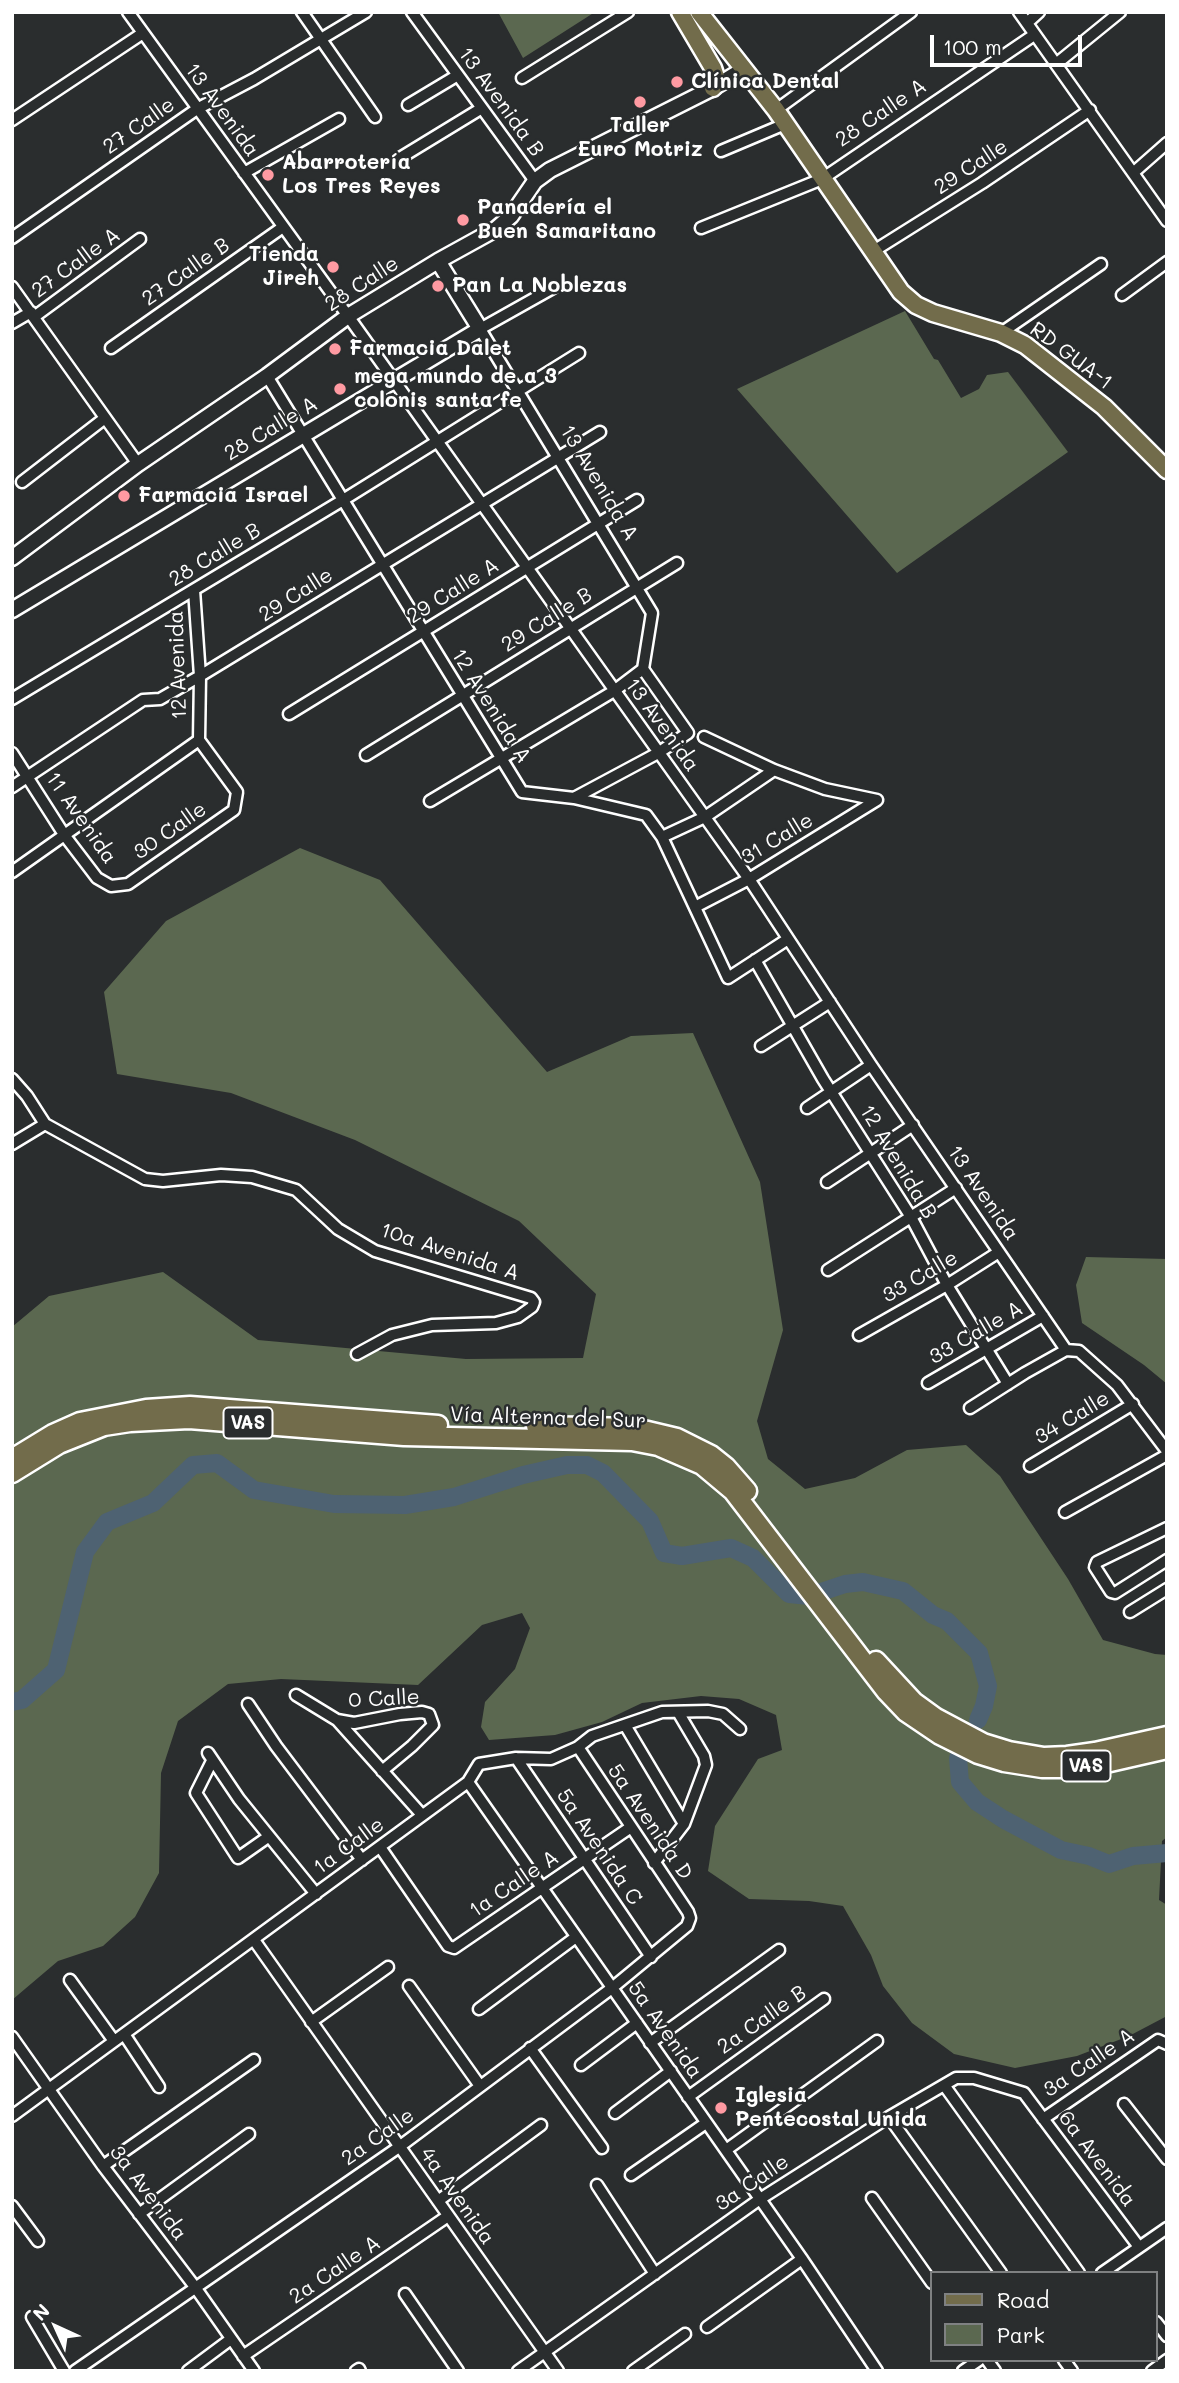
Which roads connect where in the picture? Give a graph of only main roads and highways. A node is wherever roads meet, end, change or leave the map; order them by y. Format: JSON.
{"nodes":[{"id":1,"x":680,"y":12,"type":"edge"},
{"id":2,"x":699,"y":12,"type":"edge"},
{"id":3,"x":744,"y":69,"type":"junction"},
{"id":4,"x":713,"y":88,"type":"junction"},
{"id":5,"x":438,"y":261,"type":"junction"},
{"id":6,"x":480,"y":329,"type":"joint"},
{"id":7,"x":1167,"y":470,"type":"edge"},
{"id":8,"x":12,"y":558,"type":"edge"},
{"id":9,"x":12,"y":610,"type":"edge"},
{"id":10,"x":496,"y":1431,"type":"junction"},
{"id":11,"x":12,"y":1459,"type":"edge"},
{"id":12,"x":12,"y":1473,"type":"edge"},
{"id":13,"x":1167,"y":1736,"type":"edge"},
{"id":14,"x":1167,"y":1749,"type":"edge"},
{"id":15,"x":1006,"y":1757,"type":"junction"}],
"edges":[{"from":1,"to":4,"type":"main road"},
{"from":2,"to":3,"type":"main road","name":"RD GUA-1"},
{"from":3,"to":4,"type":"main road","name":"28 Calle"},
{"from":3,"to":7,"type":"main road","name":"RD GUA-1"},
{"from":4,"to":5,"type":"main road","name":"28 Calle"},
{"from":5,"to":6,"type":"main road","name":"13 Avenida A"},
{"from":5,"to":8,"type":"main road","name":"28 Calle"},
{"from":6,"to":9,"type":"main road","name":"28 Calle A"},
{"from":10,"to":11,"type":"highway","name":"Vía Alterna del Sur","number":"VAS"},
{"from":10,"to":12,"type":"highway","name":"Vía Alterna del Sur","number":"VAS"},
{"from":10,"to":15,"type":"highway","name":"Vía Alterna del Sur","number":"VAS"},
{"from":13,"to":15,"type":"highway","name":"Vía Alterna del Sur","number":"VAS"},
{"from":14,"to":15,"type":"highway","name":"Vía Alterna del Sur","number":"VAS"}]}
